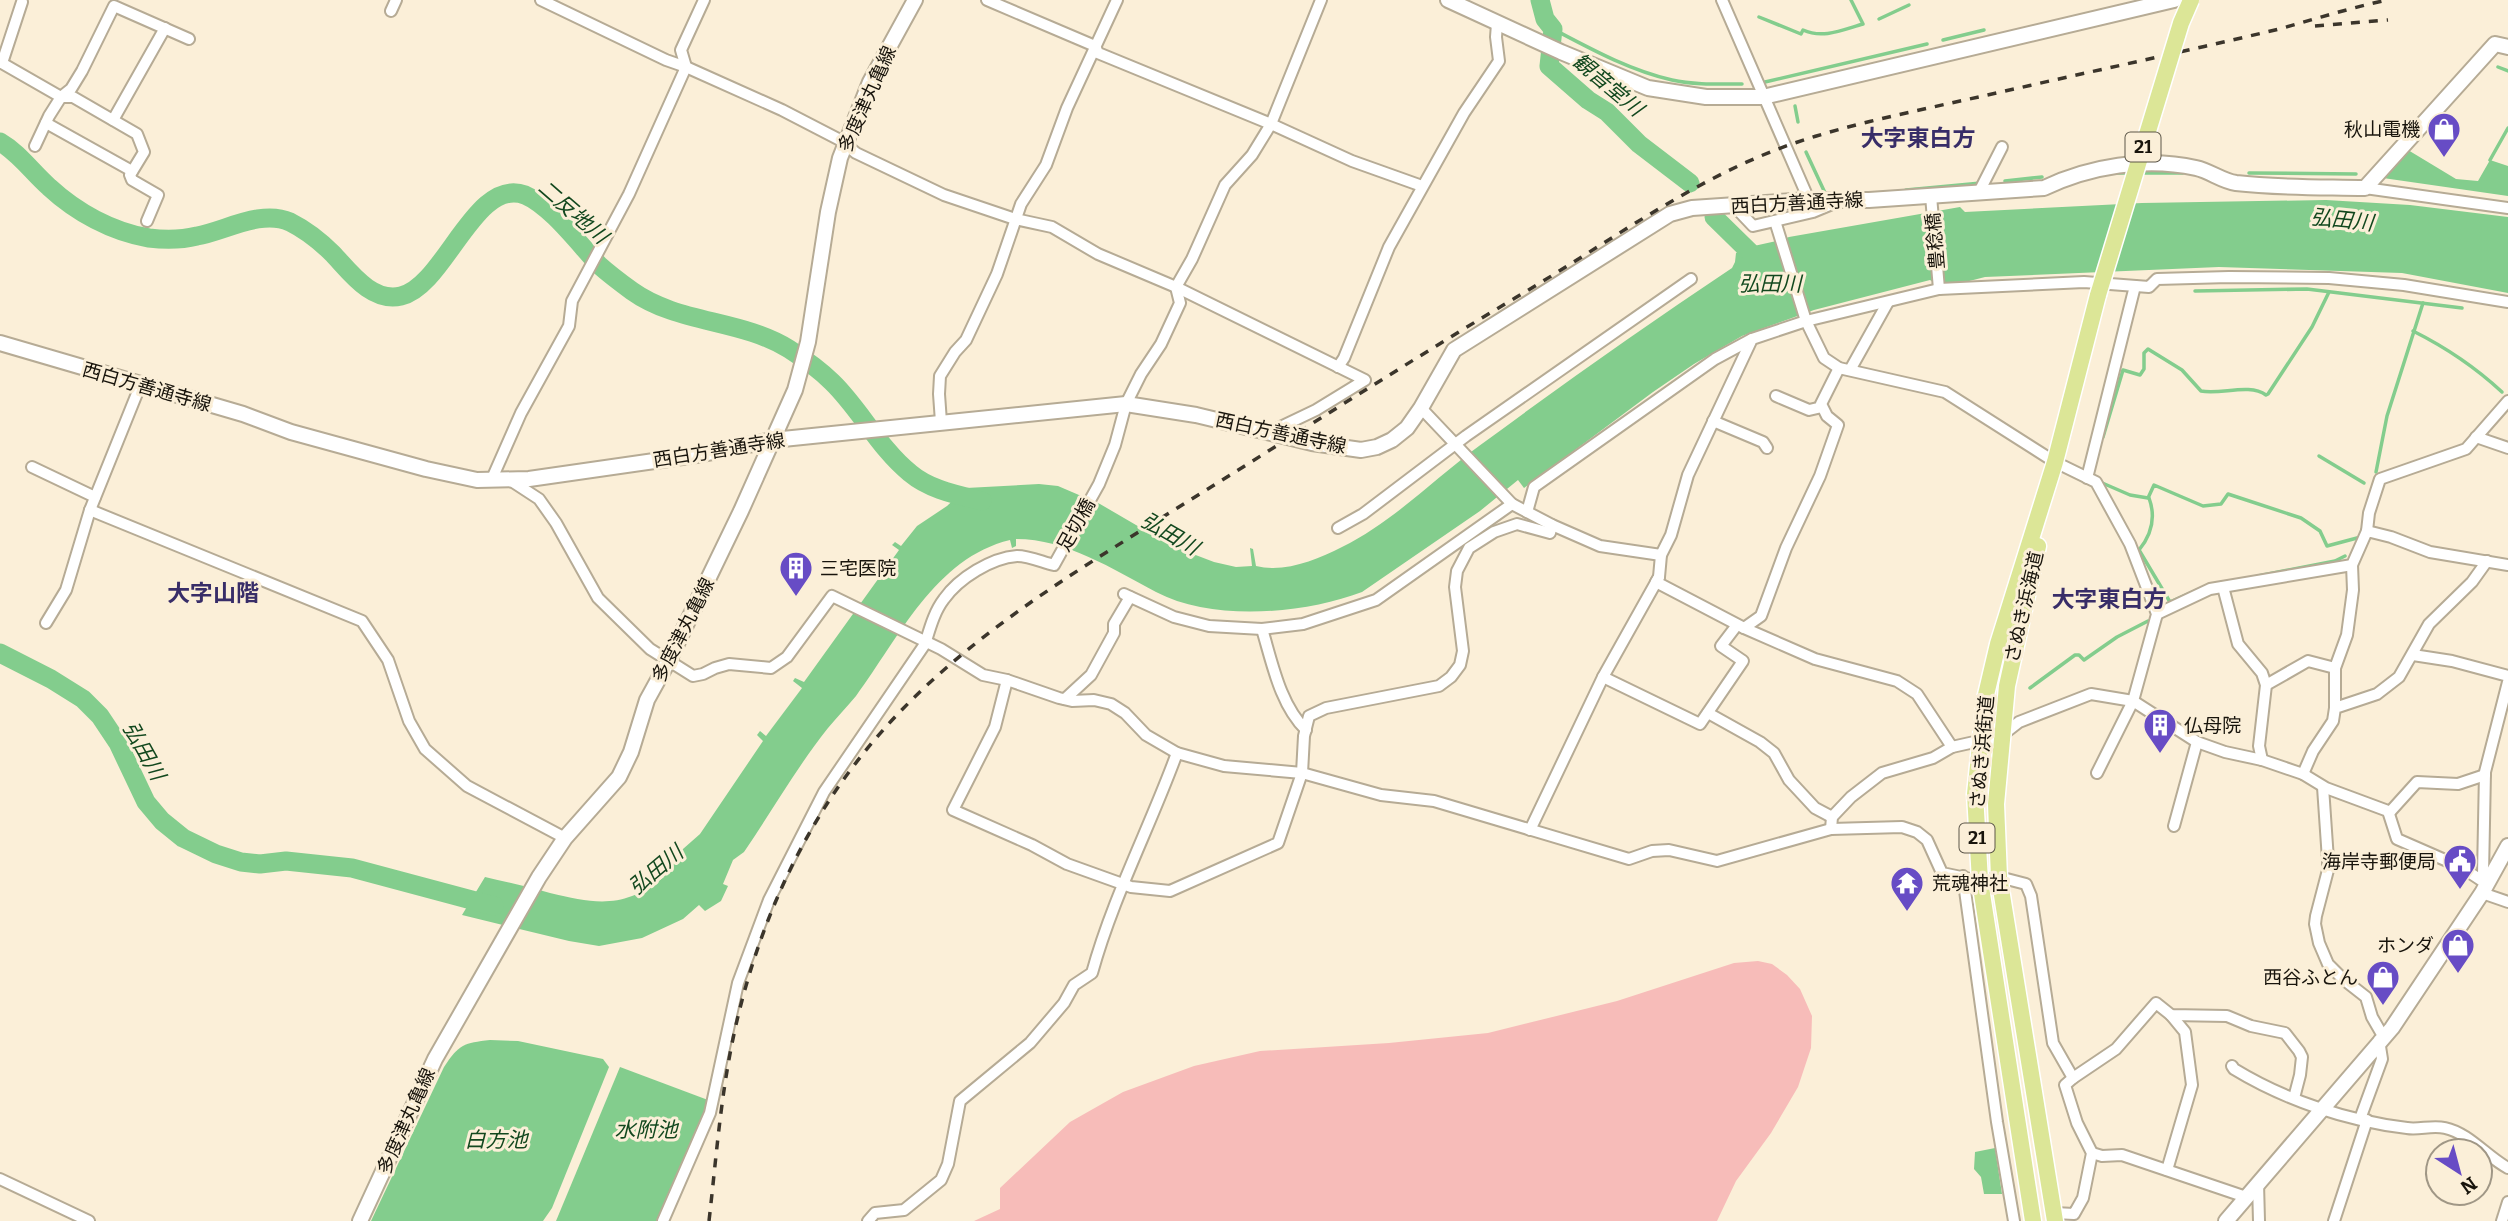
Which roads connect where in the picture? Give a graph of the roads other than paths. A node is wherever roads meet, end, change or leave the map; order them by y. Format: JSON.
{"nodes":[{"id":1,"x":396,"y":0,"type":"edge"},
{"id":2,"x":541,"y":0,"type":"edge"},
{"id":3,"x":704,"y":0,"type":"edge"},
{"id":4,"x":915,"y":0,"type":"edge"},
{"id":5,"x":987,"y":0,"type":"edge"},
{"id":6,"x":1117,"y":0,"type":"edge"},
{"id":7,"x":1321,"y":0,"type":"edge"},
{"id":8,"x":1448,"y":0,"type":"edge"},
{"id":9,"x":1722,"y":0,"type":"edge"},
{"id":10,"x":2174,"y":0,"type":"edge"},
{"id":11,"x":2191,"y":0,"type":"edge"},
{"id":12,"x":22,"y":2,"type":"dead end"},
{"id":13,"x":391,"y":11,"type":"dead end"},
{"id":14,"x":1497,"y":24,"type":"junction"},
{"id":15,"x":164,"y":28,"type":"junction"},
{"id":16,"x":189,"y":39,"type":"dead end"},
{"id":17,"x":1095,"y":46,"type":"junction"},
{"id":18,"x":2508,"y":47,"type":"edge"},
{"id":19,"x":1,"y":63,"type":"edge"},
{"id":20,"x":686,"y":67,"type":"junction"},
{"id":21,"x":61,"y":97,"type":"junction"},
{"id":22,"x":1763,"y":97,"type":"junction"},
{"id":23,"x":113,"y":120,"type":"junction"},
{"id":24,"x":46,"y":123,"type":"junction"},
{"id":25,"x":1271,"y":124,"type":"junction"},
{"id":26,"x":846,"y":145,"type":"junction"},
{"id":27,"x":35,"y":146,"type":"dead end"},
{"id":28,"x":2002,"y":147,"type":"dead end"},
{"id":29,"x":132,"y":171,"type":"junction"},
{"id":30,"x":1422,"y":186,"type":"junction"},
{"id":31,"x":1982,"y":186,"type":"junction"},
{"id":32,"x":2365,"y":188,"type":"junction"},
{"id":33,"x":1931,"y":198,"type":"junction"},
{"id":34,"x":1809,"y":200,"type":"junction"},
{"id":35,"x":1837,"y":202,"type":"junction"},
{"id":36,"x":1735,"y":207,"type":"junction"},
{"id":37,"x":2508,"y":208,"type":"edge"},
{"id":38,"x":1017,"y":220,"type":"junction"},
{"id":39,"x":147,"y":221,"type":"dead end"},
{"id":40,"x":1775,"y":221,"type":"junction"},
{"id":41,"x":1691,"y":279,"type":"dead end"},
{"id":42,"x":1939,"y":285,"type":"junction"},
{"id":43,"x":2135,"y":286,"type":"junction"},
{"id":44,"x":1176,"y":287,"type":"junction"},
{"id":45,"x":1888,"y":302,"type":"junction"},
{"id":46,"x":2508,"y":302,"type":"edge"},
{"id":47,"x":1806,"y":321,"type":"junction"},
{"id":48,"x":1752,"y":339,"type":"junction"},
{"id":49,"x":0,"y":343,"type":"edge"},
{"id":50,"x":1338,"y":367,"type":"junction"},
{"id":51,"x":1844,"y":369,"type":"junction"},
{"id":52,"x":140,"y":386,"type":"junction"},
{"id":53,"x":1776,"y":396,"type":"dead end"},
{"id":54,"x":2508,"y":401,"type":"edge"},
{"id":55,"x":1125,"y":404,"type":"junction"},
{"id":56,"x":1822,"y":407,"type":"junction"},
{"id":57,"x":1421,"y":408,"type":"junction"},
{"id":58,"x":1713,"y":421,"type":"junction"},
{"id":59,"x":941,"y":422,"type":"junction"},
{"id":60,"x":1270,"y":432,"type":"junction"},
{"id":61,"x":2476,"y":437,"type":"junction"},
{"id":62,"x":773,"y":440,"type":"junction"},
{"id":63,"x":1459,"y":447,"type":"junction"},
{"id":64,"x":1767,"y":448,"type":"dead end"},
{"id":65,"x":2508,"y":448,"type":"edge"},
{"id":66,"x":2055,"y":463,"type":"junction"},
{"id":67,"x":32,"y":467,"type":"dead end"},
{"id":68,"x":2087,"y":478,"type":"junction"},
{"id":69,"x":510,"y":480,"type":"junction"},
{"id":70,"x":491,"y":481,"type":"junction"},
{"id":71,"x":95,"y":496,"type":"junction"},
{"id":72,"x":1512,"y":504,"type":"junction"},
{"id":73,"x":90,"y":510,"type":"junction"},
{"id":74,"x":1527,"y":512,"type":"junction"},
{"id":75,"x":1552,"y":525,"type":"junction"},
{"id":76,"x":1338,"y":528,"type":"dead end"},
{"id":77,"x":2367,"y":531,"type":"junction"},
{"id":78,"x":1661,"y":555,"type":"junction"},
{"id":79,"x":2487,"y":561,"type":"junction"},
{"id":80,"x":2352,"y":565,"type":"junction"},
{"id":81,"x":2508,"y":565,"type":"edge"},
{"id":82,"x":1659,"y":577,"type":"junction"},
{"id":83,"x":2223,"y":587,"type":"junction"},
{"id":84,"x":2157,"y":614,"type":"junction"},
{"id":85,"x":46,"y":623,"type":"dead end"},
{"id":86,"x":1741,"y":626,"type":"junction"},
{"id":87,"x":1262,"y":629,"type":"junction"},
{"id":88,"x":925,"y":644,"type":"junction"},
{"id":89,"x":2413,"y":655,"type":"junction"},
{"id":90,"x":669,"y":660,"type":"junction"},
{"id":91,"x":2335,"y":668,"type":"junction"},
{"id":92,"x":2508,"y":676,"type":"edge"},
{"id":93,"x":1603,"y":677,"type":"junction"},
{"id":94,"x":1007,"y":680,"type":"junction"},
{"id":95,"x":2266,"y":685,"type":"junction"},
{"id":96,"x":2508,"y":688,"type":"edge"},
{"id":97,"x":1065,"y":699,"type":"junction"},
{"id":98,"x":2133,"y":701,"type":"junction"},
{"id":99,"x":2335,"y":708,"type":"junction"},
{"id":100,"x":1708,"y":713,"type":"junction"},
{"id":101,"x":1306,"y":730,"type":"junction"},
{"id":102,"x":2001,"y":736,"type":"junction"},
{"id":103,"x":1980,"y":741,"type":"junction"},
{"id":104,"x":2197,"y":742,"type":"junction"},
{"id":105,"x":1952,"y":747,"type":"junction"},
{"id":106,"x":1177,"y":753,"type":"junction"},
{"id":107,"x":2262,"y":760,"type":"junction"},
{"id":108,"x":1302,"y":773,"type":"junction"},
{"id":109,"x":2096,"y":774,"type":"dead end"},
{"id":110,"x":2303,"y":774,"type":"junction"},
{"id":111,"x":2485,"y":775,"type":"junction"},
{"id":112,"x":2323,"y":787,"type":"junction"},
{"id":113,"x":2389,"y":813,"type":"junction"},
{"id":114,"x":1832,"y":823,"type":"junction"},
{"id":115,"x":2174,"y":826,"type":"dead end"},
{"id":116,"x":1530,"y":830,"type":"junction"},
{"id":117,"x":565,"y":838,"type":"junction"},
{"id":118,"x":2508,"y":846,"type":"edge"},
{"id":119,"x":1963,"y":876,"type":"junction"},
{"id":120,"x":1999,"y":877,"type":"junction"},
{"id":121,"x":1980,"y":881,"type":"junction"},
{"id":122,"x":1123,"y":884,"type":"junction"},
{"id":123,"x":2484,"y":888,"type":"junction"},
{"id":124,"x":2508,"y":902,"type":"edge"},
{"id":125,"x":2171,"y":1015,"type":"junction"},
{"id":126,"x":2381,"y":1038,"type":"junction"},
{"id":127,"x":2232,"y":1066,"type":"dead end"},
{"id":128,"x":2073,"y":1078,"type":"junction"},
{"id":129,"x":2294,"y":1098,"type":"junction"},
{"id":130,"x":2321,"y":1108,"type":"junction"},
{"id":131,"x":2364,"y":1120,"type":"junction"},
{"id":132,"x":2092,"y":1153,"type":"junction"},
{"id":133,"x":2508,"y":1168,"type":"edge"},
{"id":134,"x":2167,"y":1170,"type":"junction"},
{"id":135,"x":0,"y":1179,"type":"edge"},
{"id":136,"x":2258,"y":1183,"type":"junction"},
{"id":137,"x":2246,"y":1197,"type":"junction"},
{"id":138,"x":2508,"y":1202,"type":"edge"},
{"id":139,"x":2055,"y":1217,"type":"edge"},
{"id":140,"x":89,"y":1221,"type":"edge"},
{"id":141,"x":360,"y":1221,"type":"edge"},
{"id":142,"x":663,"y":1221,"type":"edge"},
{"id":143,"x":868,"y":1221,"type":"edge"},
{"id":144,"x":2014,"y":1221,"type":"edge"},
{"id":145,"x":2033,"y":1221,"type":"edge"},
{"id":146,"x":2226,"y":1221,"type":"edge"},
{"id":147,"x":2259,"y":1221,"type":"edge"},
{"id":148,"x":2334,"y":1221,"type":"edge"},
{"id":149,"x":2502,"y":1221,"type":"edge"}],
"edges":[{"from":1,"to":13,"type":"street"},
{"from":2,"to":20,"type":"street"},
{"from":3,"to":20,"type":"street"},
{"from":4,"to":26,"type":"main road","name":"多度津丸亀線"},
{"from":5,"to":17,"type":"street"},
{"from":6,"to":17,"type":"street"},
{"from":7,"to":25,"type":"street"},
{"from":8,"to":14,"type":"main road"},
{"from":9,"to":22,"type":"street"},
{"from":10,"to":22,"type":"main road"},
{"from":11,"to":66,"type":"main road","name":"さぬき浜街道","number":"21","bridge":true},
{"from":12,"to":19,"type":"street"},
{"from":14,"to":22,"type":"main road"},
{"from":14,"to":30,"type":"street"},
{"from":15,"to":16,"type":"street"},
{"from":15,"to":21,"type":"street"},
{"from":15,"to":23,"type":"street"},
{"from":17,"to":25,"type":"street"},
{"from":17,"to":38,"type":"street"},
{"from":18,"to":32,"type":"main road"},
{"from":19,"to":21,"type":"street"},
{"from":20,"to":26,"type":"street"},
{"from":20,"to":70,"type":"street"},
{"from":21,"to":23,"type":"street"},
{"from":21,"to":24,"type":"street"},
{"from":22,"to":34,"type":"street"},
{"from":23,"to":29,"type":"street"},
{"from":24,"to":27,"type":"street"},
{"from":24,"to":29,"type":"street"},
{"from":25,"to":30,"type":"street"},
{"from":25,"to":44,"type":"street"},
{"from":26,"to":38,"type":"street"},
{"from":26,"to":62,"type":"main road","name":"多度津丸亀線"},
{"from":28,"to":31,"type":"street"},
{"from":29,"to":39,"type":"street"},
{"from":30,"to":50,"type":"street"},
{"from":31,"to":32,"type":"main road","name":"西白方善通寺線"},
{"from":31,"to":33,"type":"main road","name":"西白方善通寺線"},
{"from":32,"to":37,"type":"street"},
{"from":33,"to":35,"type":"main road","name":"西白方善通寺線"},
{"from":33,"to":42,"type":"street","name":"豊稔橋"},
{"from":34,"to":35,"type":"main road","name":"西白方善通寺線"},
{"from":34,"to":36,"type":"main road","name":"西白方善通寺線"},
{"from":35,"to":40,"type":"street"},
{"from":36,"to":40,"type":"street"},
{"from":36,"to":57,"type":"main road","name":"西白方善通寺線"},
{"from":38,"to":44,"type":"street"},
{"from":38,"to":59,"type":"street"},
{"from":40,"to":47,"type":"street"},
{"from":41,"to":63,"type":"street"},
{"from":42,"to":43,"type":"street"},
{"from":42,"to":45,"type":"street"},
{"from":43,"to":46,"type":"street"},
{"from":43,"to":68,"type":"street"},
{"from":44,"to":50,"type":"street"},
{"from":44,"to":55,"type":"street","name":"足切橋"},
{"from":45,"to":47,"type":"street"},
{"from":45,"to":51,"type":"street"},
{"from":47,"to":48,"type":"street"},
{"from":47,"to":51,"type":"street"},
{"from":48,"to":58,"type":"street"},
{"from":48,"to":74,"type":"street"},
{"from":49,"to":52,"type":"main road","name":"西白方善通寺線"},
{"from":50,"to":60,"type":"street"},
{"from":51,"to":56,"type":"street"},
{"from":51,"to":66,"type":"street"},
{"from":52,"to":70,"type":"main road","name":"西白方善通寺線"},
{"from":52,"to":71,"type":"street"},
{"from":53,"to":56,"type":"street"},
{"from":54,"to":61,"type":"street"},
{"from":55,"to":59,"type":"main road","name":"西白方善通寺線"},
{"from":55,"to":60,"type":"main road","name":"西白方善通寺線"},
{"from":55,"to":88,"type":"street","name":"足切橋"},
{"from":56,"to":86,"type":"street"},
{"from":57,"to":60,"type":"main road","name":"西白方善通寺線"},
{"from":57,"to":63,"type":"street"},
{"from":58,"to":64,"type":"street"},
{"from":58,"to":78,"type":"street"},
{"from":59,"to":62,"type":"main road","name":"西白方善通寺線"},
{"from":61,"to":65,"type":"street"},
{"from":61,"to":77,"type":"street"},
{"from":62,"to":69,"type":"main road","name":"西白方善通寺線"},
{"from":62,"to":90,"type":"main road","name":"多度津丸亀線"},
{"from":63,"to":72,"type":"street"},
{"from":63,"to":76,"type":"street"},
{"from":66,"to":68,"type":"street"},
{"from":66,"to":102,"type":"main road","name":"さぬき浜海道","number":"21"},
{"from":66,"to":103,"type":"main road","name":"さぬき浜街道","number":"21"},
{"from":67,"to":71,"type":"street"},
{"from":68,"to":84,"type":"street"},
{"from":69,"to":70,"type":"main road","name":"西白方善通寺線"},
{"from":69,"to":90,"type":"street"},
{"from":71,"to":73,"type":"street"},
{"from":72,"to":74,"type":"street"},
{"from":72,"to":87,"type":"street"},
{"from":73,"to":85,"type":"street"},
{"from":73,"to":117,"type":"street"},
{"from":74,"to":75,"type":"street"},
{"from":75,"to":78,"type":"street"},
{"from":75,"to":101,"type":"street"},
{"from":77,"to":79,"type":"street"},
{"from":77,"to":80,"type":"street"},
{"from":78,"to":82,"type":"street"},
{"from":79,"to":81,"type":"street"},
{"from":79,"to":89,"type":"street"},
{"from":80,"to":83,"type":"street"},
{"from":80,"to":91,"type":"street"},
{"from":82,"to":86,"type":"street"},
{"from":82,"to":93,"type":"street"},
{"from":83,"to":84,"type":"street"},
{"from":83,"to":95,"type":"street"},
{"from":84,"to":98,"type":"street"},
{"from":86,"to":100,"type":"street"},
{"from":86,"to":105,"type":"street"},
{"from":87,"to":97,"type":"street"},
{"from":87,"to":101,"type":"street"},
{"from":88,"to":90,"type":"street"},
{"from":88,"to":94,"type":"street"},
{"from":88,"to":142,"type":"street"},
{"from":89,"to":92,"type":"street"},
{"from":89,"to":99,"type":"street"},
{"from":90,"to":117,"type":"main road","name":"多度津丸亀線"},
{"from":91,"to":95,"type":"street"},
{"from":91,"to":99,"type":"street"},
{"from":93,"to":100,"type":"street"},
{"from":93,"to":116,"type":"street"},
{"from":94,"to":97,"type":"street"},
{"from":94,"to":122,"type":"street"},
{"from":95,"to":107,"type":"street"},
{"from":96,"to":111,"type":"street"},
{"from":97,"to":106,"type":"street"},
{"from":98,"to":102,"type":"street"},
{"from":98,"to":104,"type":"street"},
{"from":98,"to":109,"type":"street"},
{"from":99,"to":110,"type":"street"},
{"from":100,"to":114,"type":"street"},
{"from":101,"to":108,"type":"street"},
{"from":102,"to":103,"type":"street"},
{"from":102,"to":120,"type":"main road","name":"さぬき浜海道","number":"21"},
{"from":103,"to":105,"type":"street"},
{"from":103,"to":121,"type":"main road","name":"さぬき浜街道","number":"21"},
{"from":104,"to":107,"type":"street"},
{"from":104,"to":115,"type":"street"},
{"from":105,"to":114,"type":"street"},
{"from":106,"to":108,"type":"street"},
{"from":106,"to":122,"type":"street"},
{"from":107,"to":110,"type":"street"},
{"from":108,"to":116,"type":"street"},
{"from":108,"to":122,"type":"street"},
{"from":110,"to":112,"type":"street"},
{"from":111,"to":113,"type":"street"},
{"from":111,"to":123,"type":"street"},
{"from":112,"to":113,"type":"street"},
{"from":112,"to":126,"type":"street"},
{"from":113,"to":123,"type":"street"},
{"from":114,"to":116,"type":"street"},
{"from":114,"to":119,"type":"street"},
{"from":117,"to":141,"type":"main road","name":"多度津丸亀線"},
{"from":118,"to":123,"type":"main road"},
{"from":119,"to":121,"type":"street"},
{"from":119,"to":144,"type":"street"},
{"from":120,"to":121,"type":"street"},
{"from":120,"to":128,"type":"street"},
{"from":120,"to":139,"type":"main road","number":"21"},
{"from":121,"to":145,"type":"main road","name":"さぬき浜街道","number":"21"},
{"from":122,"to":143,"type":"street"},
{"from":123,"to":124,"type":"street"},
{"from":123,"to":126,"type":"main road"},
{"from":125,"to":128,"type":"street"},
{"from":125,"to":129,"type":"street"},
{"from":125,"to":134,"type":"street"},
{"from":126,"to":130,"type":"main road"},
{"from":126,"to":131,"type":"street"},
{"from":127,"to":129,"type":"street"},
{"from":128,"to":132,"type":"street"},
{"from":129,"to":130,"type":"street"},
{"from":130,"to":131,"type":"street"},
{"from":130,"to":136,"type":"main road"},
{"from":131,"to":133,"type":"street"},
{"from":131,"to":148,"type":"street"},
{"from":132,"to":134,"type":"street"},
{"from":132,"to":139,"type":"street"},
{"from":134,"to":137,"type":"street"},
{"from":135,"to":140,"type":"street"},
{"from":136,"to":137,"type":"main road"},
{"from":136,"to":147,"type":"street"},
{"from":137,"to":146,"type":"main road"},
{"from":138,"to":149,"type":"street"}]}
